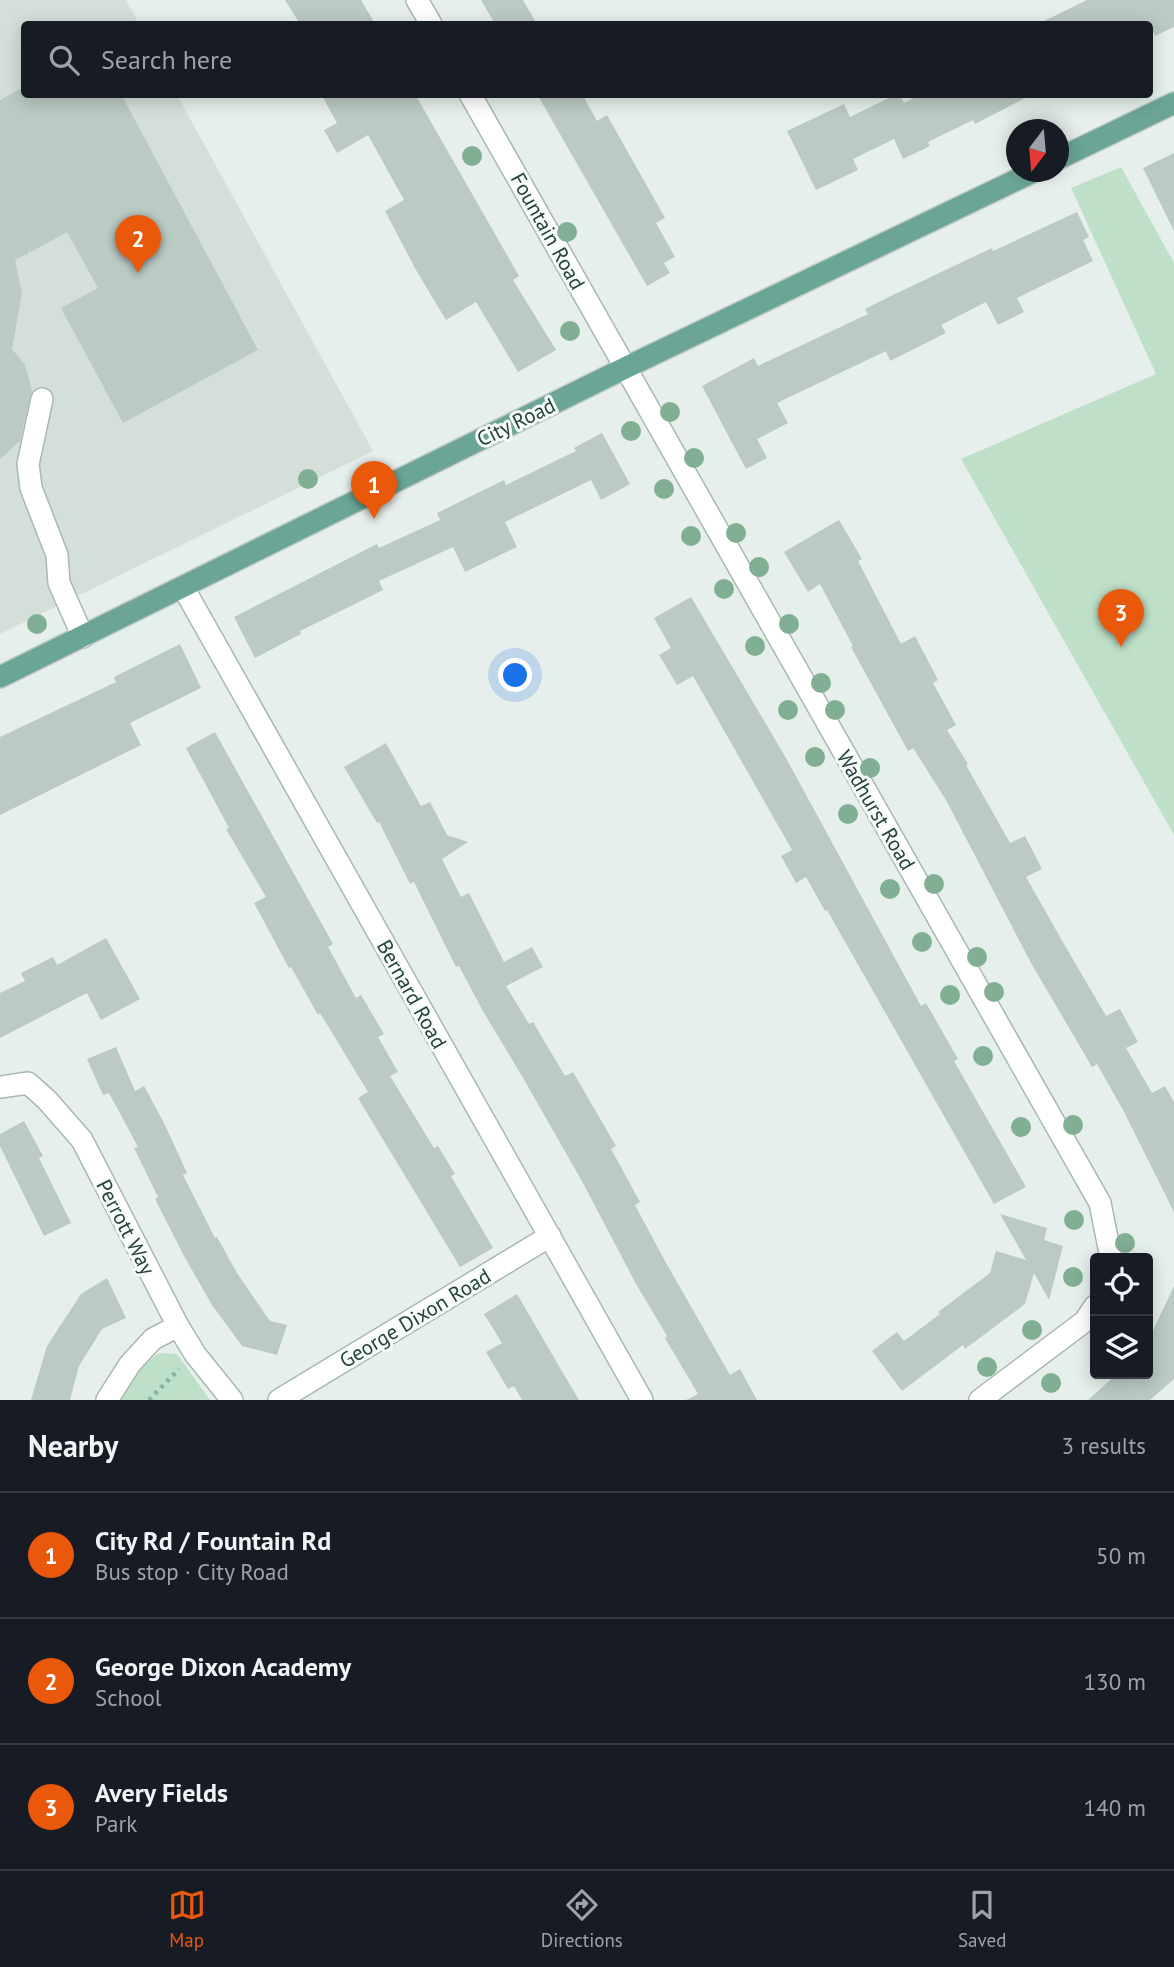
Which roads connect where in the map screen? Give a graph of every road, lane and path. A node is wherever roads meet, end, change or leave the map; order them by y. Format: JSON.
{"nodes":[{"id":1,"x":417,"y":0,"type":"edge"},
{"id":2,"x":429,"y":21,"type":"edge"},
{"id":3,"x":472,"y":98,"type":"edge"},
{"id":4,"x":1174,"y":103,"type":"edge"},
{"id":5,"x":1069,"y":154,"type":"edge"},
{"id":6,"x":1012,"y":182,"type":"edge"},
{"id":7,"x":627,"y":367,"type":"junction"},
{"id":8,"x":43,"y":399,"type":"dead end"},
{"id":9,"x":183,"y":587,"type":"junction"},
{"id":10,"x":83,"y":637,"type":"junction"},
{"id":11,"x":0,"y":677,"type":"edge"},
{"id":12,"x":0,"y":1087,"type":"edge"},
{"id":13,"x":550,"y":1236,"type":"junction"},
{"id":14,"x":1110,"y":1253,"type":"edge"},
{"id":15,"x":1090,"y":1314,"type":"edge"},
{"id":16,"x":178,"y":1326,"type":"junction"},
{"id":17,"x":195,"y":1354,"type":"junction"},
{"id":18,"x":107,"y":1400,"type":"edge"},
{"id":19,"x":149,"y":1400,"type":"edge"},
{"id":20,"x":232,"y":1400,"type":"edge"},
{"id":21,"x":279,"y":1400,"type":"edge"},
{"id":22,"x":642,"y":1400,"type":"edge"},
{"id":23,"x":980,"y":1400,"type":"edge"}],
"edges":[{"from":1,"to":2,"type":"street"},
{"from":3,"to":7,"type":"street","name":"Fountain Road"},
{"from":4,"to":5,"type":"main road"},
{"from":6,"to":7,"type":"main road","name":"City Road"},
{"from":7,"to":9,"type":"main road","name":"City Road"},
{"from":7,"to":14,"type":"street","name":"Wadhurst Road"},
{"from":8,"to":10,"type":"street"},
{"from":9,"to":10,"type":"main road","name":"City Road"},
{"from":9,"to":13,"type":"street","name":"Bernard Road"},
{"from":10,"to":11,"type":"main road","name":"City Road"},
{"from":12,"to":16,"type":"street","name":"Perrott Way"},
{"from":13,"to":21,"type":"street","name":"George Dixon Road"},
{"from":13,"to":22,"type":"street","name":"Bernard Road"},
{"from":15,"to":23,"type":"street"},
{"from":16,"to":17,"type":"street","name":"Perrott Way"},
{"from":16,"to":18,"type":"street"},
{"from":17,"to":19,"type":"path"},
{"from":17,"to":20,"type":"street","name":"Perrott Way"}]}
